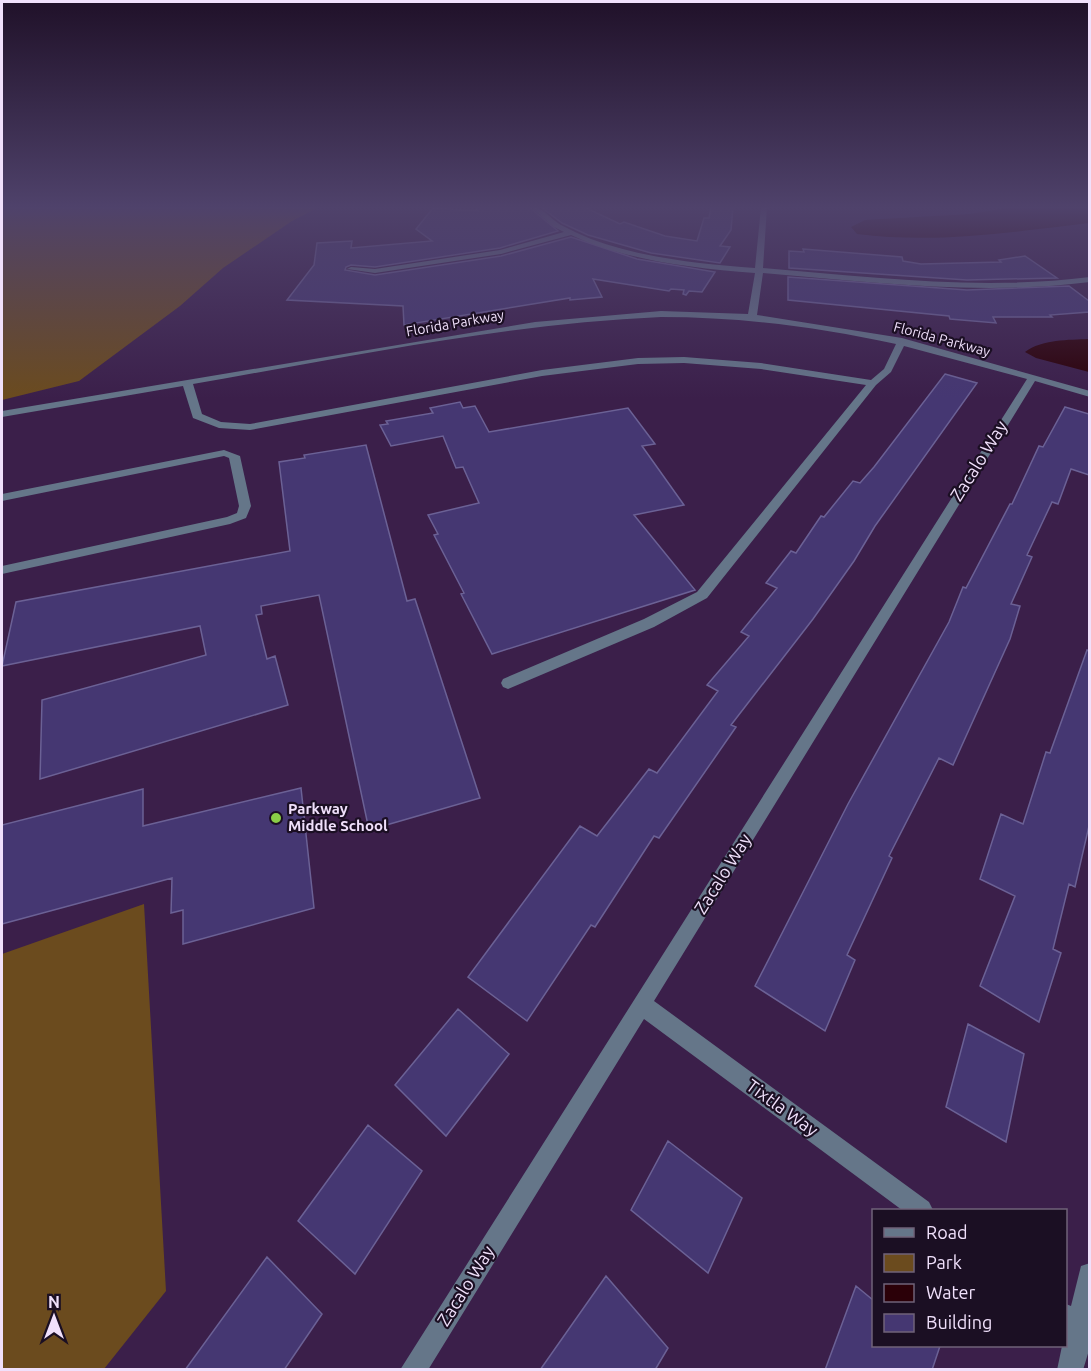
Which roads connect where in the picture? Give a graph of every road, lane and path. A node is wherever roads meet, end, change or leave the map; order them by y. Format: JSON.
{"nodes":[{"id":1,"x":759,"y":270,"type":"edge"},
{"id":2,"x":771,"y":271,"type":"edge"},
{"id":3,"x":1089,"y":279,"type":"edge"},
{"id":4,"x":752,"y":317,"type":"junction"},
{"id":5,"x":902,"y":341,"type":"junction"},
{"id":6,"x":1032,"y":378,"type":"junction"},
{"id":7,"x":188,"y":382,"type":"junction"},
{"id":8,"x":873,"y":383,"type":"junction"},
{"id":9,"x":1089,"y":394,"type":"edge"},
{"id":10,"x":2,"y":414,"type":"edge"},
{"id":11,"x":2,"y":497,"type":"edge"},
{"id":12,"x":2,"y":570,"type":"edge"},
{"id":13,"x":508,"y":683,"type":"dead end"},
{"id":14,"x":642,"y":1005,"type":"junction"},
{"id":15,"x":920,"y":1209,"type":"edge"},
{"id":16,"x":1089,"y":1275,"type":"edge"},
{"id":17,"x":1078,"y":1326,"type":"edge"},
{"id":18,"x":413,"y":1370,"type":"edge"},
{"id":19,"x":1070,"y":1370,"type":"edge"}],
"edges":[{"from":1,"to":4,"type":"street"},
{"from":2,"to":3,"type":"street"},
{"from":4,"to":5,"type":"street","name":"Florida Parkway"},
{"from":4,"to":7,"type":"street","name":"Florida Parkway"},
{"from":5,"to":6,"type":"street","name":"Florida Parkway"},
{"from":5,"to":8,"type":"street"},
{"from":6,"to":9,"type":"street","name":"Florida Parkway"},
{"from":6,"to":14,"type":"street","name":"Zacalo Way"},
{"from":7,"to":8,"type":"street"},
{"from":7,"to":10,"type":"street","name":"Florida Parkway"},
{"from":8,"to":13,"type":"street"},
{"from":11,"to":12,"type":"street"},
{"from":14,"to":15,"type":"street","name":"Tixtla Way"},
{"from":14,"to":18,"type":"street","name":"Zacalo Way"},
{"from":16,"to":17,"type":"street"},
{"from":17,"to":19,"type":"street"}]}
